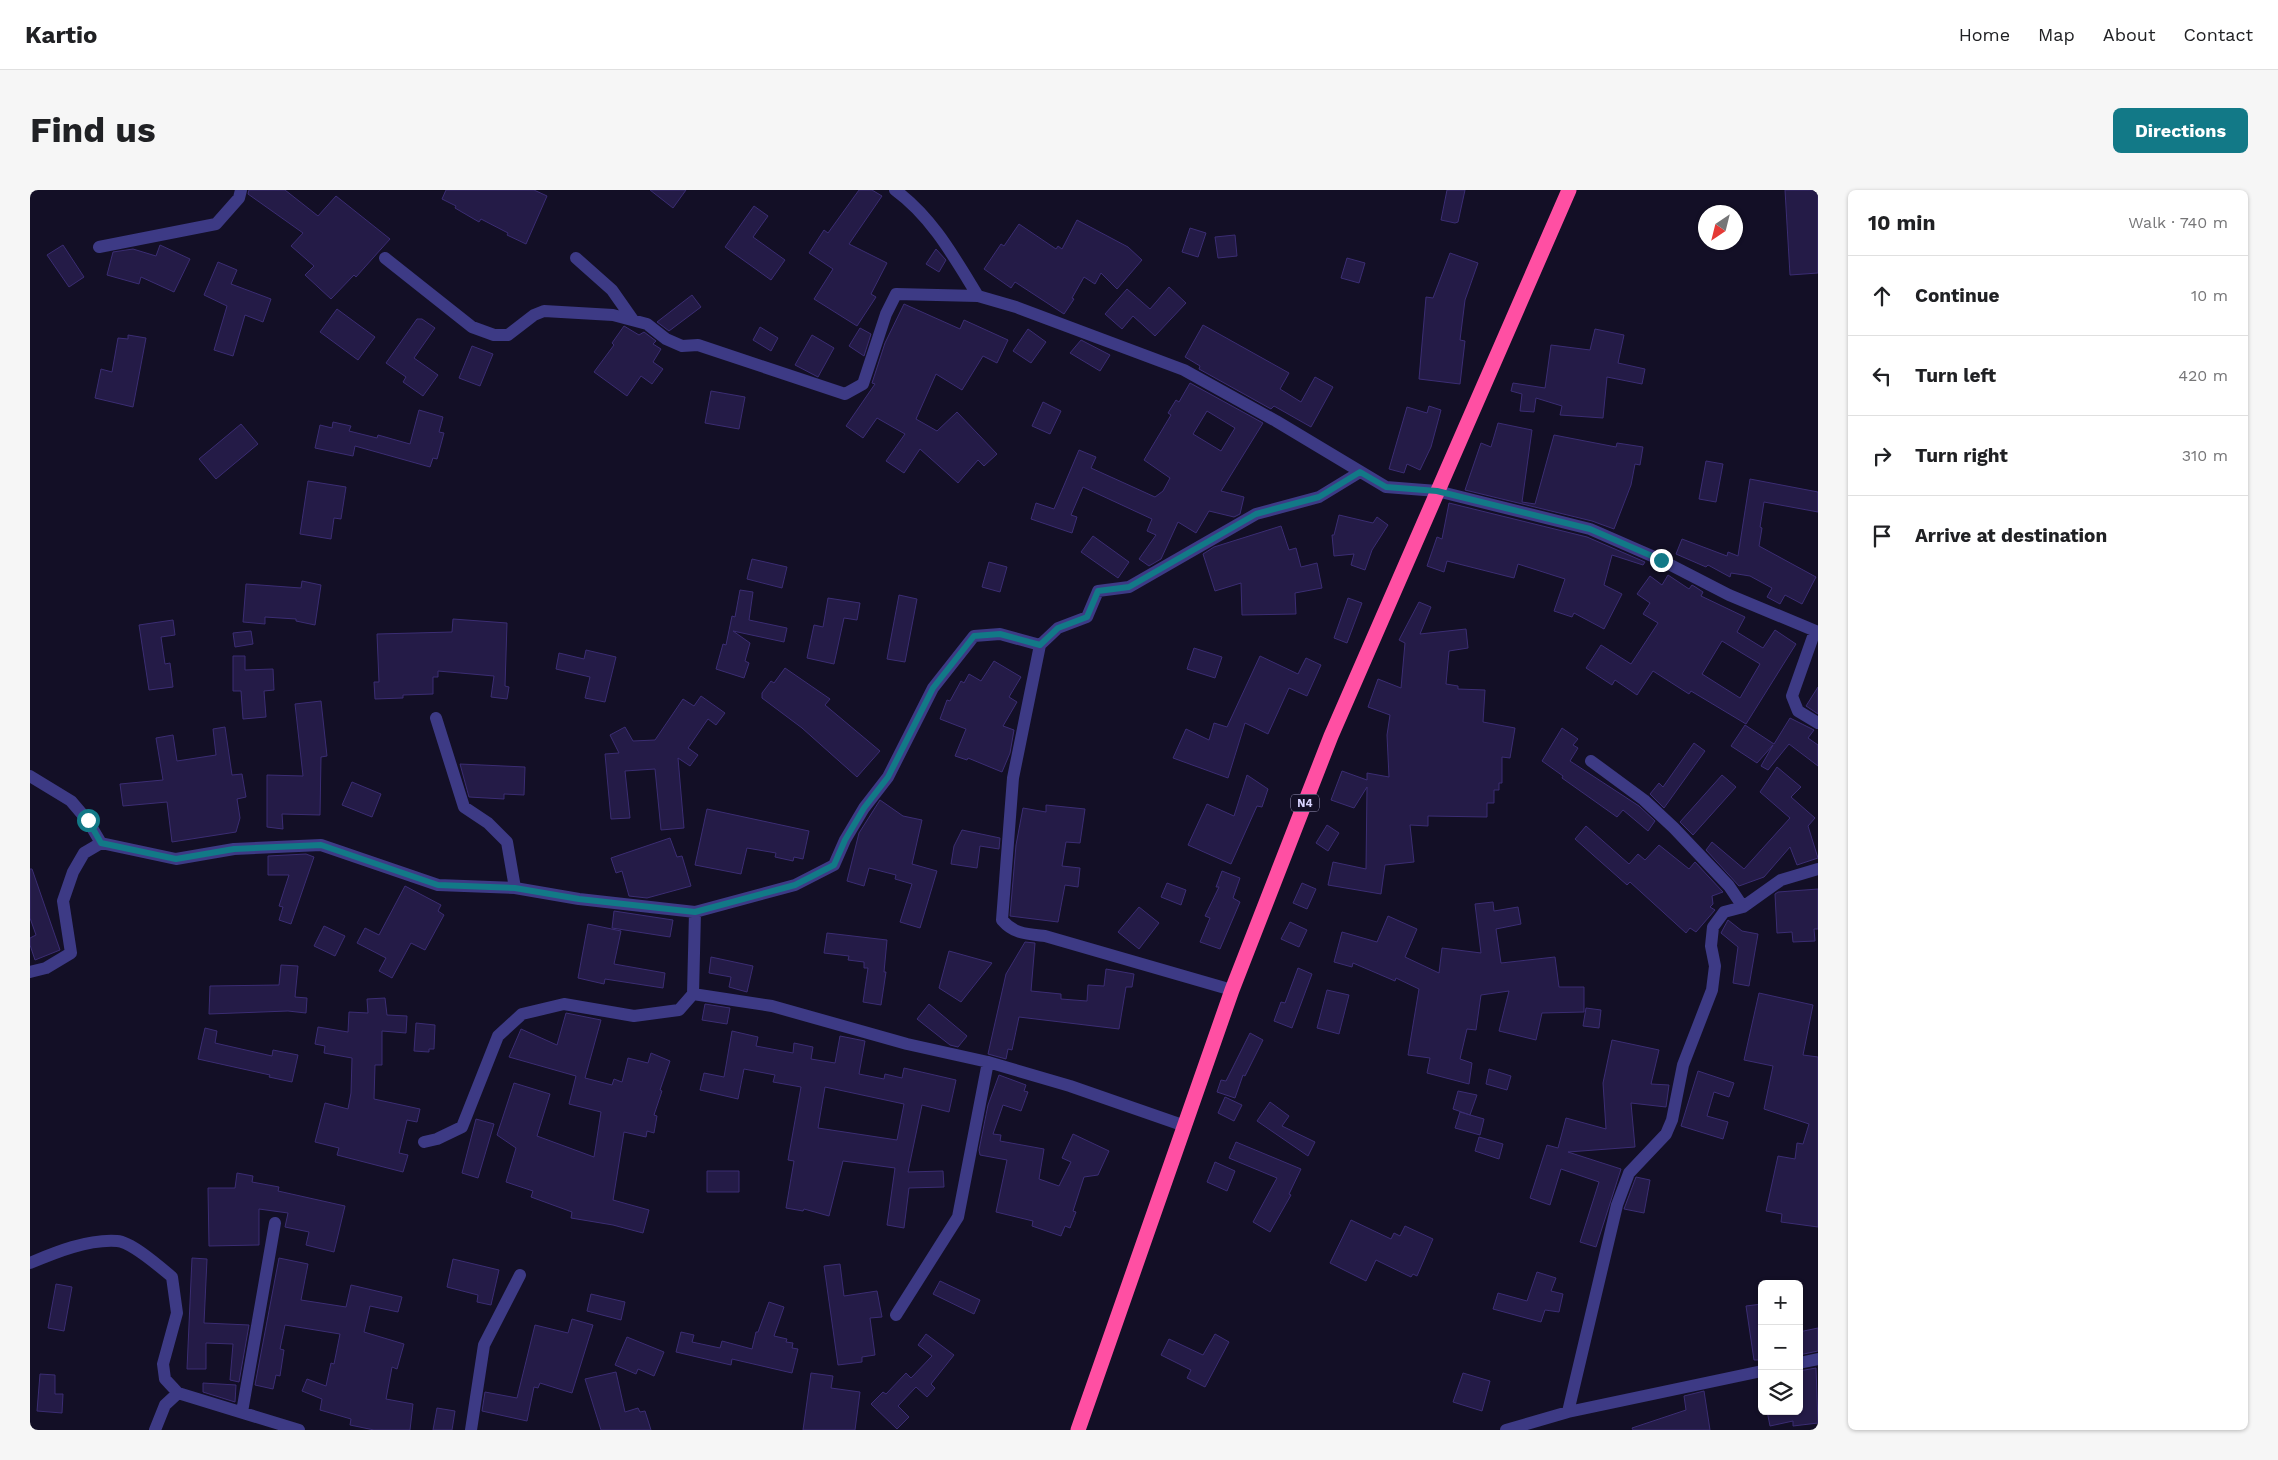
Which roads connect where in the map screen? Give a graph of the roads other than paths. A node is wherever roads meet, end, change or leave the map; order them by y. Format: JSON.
{"nodes":[{"id":1,"x":241,"y":190,"type":"edge"},
{"id":2,"x":895,"y":190,"type":"edge"},
{"id":3,"x":1569,"y":190,"type":"edge"},
{"id":4,"x":99,"y":247,"type":"dead end"},
{"id":5,"x":385,"y":258,"type":"dead end"},
{"id":6,"x":576,"y":258,"type":"dead end"},
{"id":7,"x":978,"y":296,"type":"junction"},
{"id":8,"x":633,"y":320,"type":"junction"},
{"id":9,"x":1360,"y":472,"type":"junction"},
{"id":10,"x":1437,"y":491,"type":"junction"},
{"id":11,"x":1817,"y":631,"type":"edge"},
{"id":12,"x":1040,"y":645,"type":"junction"},
{"id":13,"x":436,"y":718,"type":"dead end"},
{"id":14,"x":1818,"y":723,"type":"edge"},
{"id":15,"x":1591,"y":761,"type":"dead end"},
{"id":16,"x":30,"y":776,"type":"edge"},
{"id":17,"x":101,"y":843,"type":"junction"},
{"id":18,"x":1818,"y":869,"type":"edge"},
{"id":19,"x":515,"y":888,"type":"junction"},
{"id":20,"x":1743,"y":907,"type":"junction"},
{"id":21,"x":695,"y":912,"type":"junction"},
{"id":22,"x":30,"y":972,"type":"edge"},
{"id":23,"x":1232,"y":990,"type":"junction"},
{"id":24,"x":693,"y":994,"type":"junction"},
{"id":25,"x":988,"y":1062,"type":"junction"},
{"id":26,"x":1185,"y":1126,"type":"junction"},
{"id":27,"x":424,"y":1142,"type":"dead end"},
{"id":28,"x":275,"y":1223,"type":"dead end"},
{"id":29,"x":30,"y":1263,"type":"edge"},
{"id":30,"x":520,"y":1275,"type":"dead end"},
{"id":31,"x":896,"y":1316,"type":"dead end"},
{"id":32,"x":1818,"y":1359,"type":"edge"},
{"id":33,"x":1803,"y":1362,"type":"edge"},
{"id":34,"x":1758,"y":1372,"type":"edge"},
{"id":35,"x":178,"y":1393,"type":"junction"},
{"id":36,"x":242,"y":1412,"type":"junction"},
{"id":37,"x":1568,"y":1412,"type":"junction"},
{"id":38,"x":156,"y":1430,"type":"edge"},
{"id":39,"x":299,"y":1430,"type":"edge"},
{"id":40,"x":471,"y":1430,"type":"edge"},
{"id":41,"x":1078,"y":1430,"type":"edge"},
{"id":42,"x":1506,"y":1430,"type":"edge"}],
"edges":[{"from":1,"to":4,"type":"street"},
{"from":2,"to":7,"type":"street"},
{"from":3,"to":10,"type":"highway","number":"N4"},
{"from":5,"to":8,"type":"street"},
{"from":6,"to":8,"type":"street"},
{"from":7,"to":8,"type":"street"},
{"from":7,"to":9,"type":"street"},
{"from":9,"to":10,"type":"street"},
{"from":9,"to":12,"type":"street"},
{"from":10,"to":11,"type":"street"},
{"from":10,"to":23,"type":"highway","number":"N4"},
{"from":11,"to":14,"type":"street"},
{"from":12,"to":21,"type":"street"},
{"from":12,"to":23,"type":"street"},
{"from":13,"to":19,"type":"street"},
{"from":15,"to":20,"type":"street"},
{"from":16,"to":17,"type":"street"},
{"from":17,"to":19,"type":"street"},
{"from":17,"to":22,"type":"street"},
{"from":18,"to":20,"type":"street"},
{"from":19,"to":21,"type":"street"},
{"from":20,"to":37,"type":"street"},
{"from":21,"to":24,"type":"street"},
{"from":23,"to":26,"type":"highway","number":"N4"},
{"from":24,"to":25,"type":"street"},
{"from":24,"to":27,"type":"street"},
{"from":25,"to":26,"type":"street"},
{"from":25,"to":31,"type":"street"},
{"from":26,"to":41,"type":"highway","number":"N4"},
{"from":28,"to":36,"type":"street"},
{"from":29,"to":35,"type":"street"},
{"from":30,"to":40,"type":"street"},
{"from":32,"to":33,"type":"street"},
{"from":34,"to":37,"type":"street"},
{"from":35,"to":36,"type":"street"},
{"from":35,"to":38,"type":"street"},
{"from":36,"to":39,"type":"street"},
{"from":37,"to":42,"type":"street"}]}
